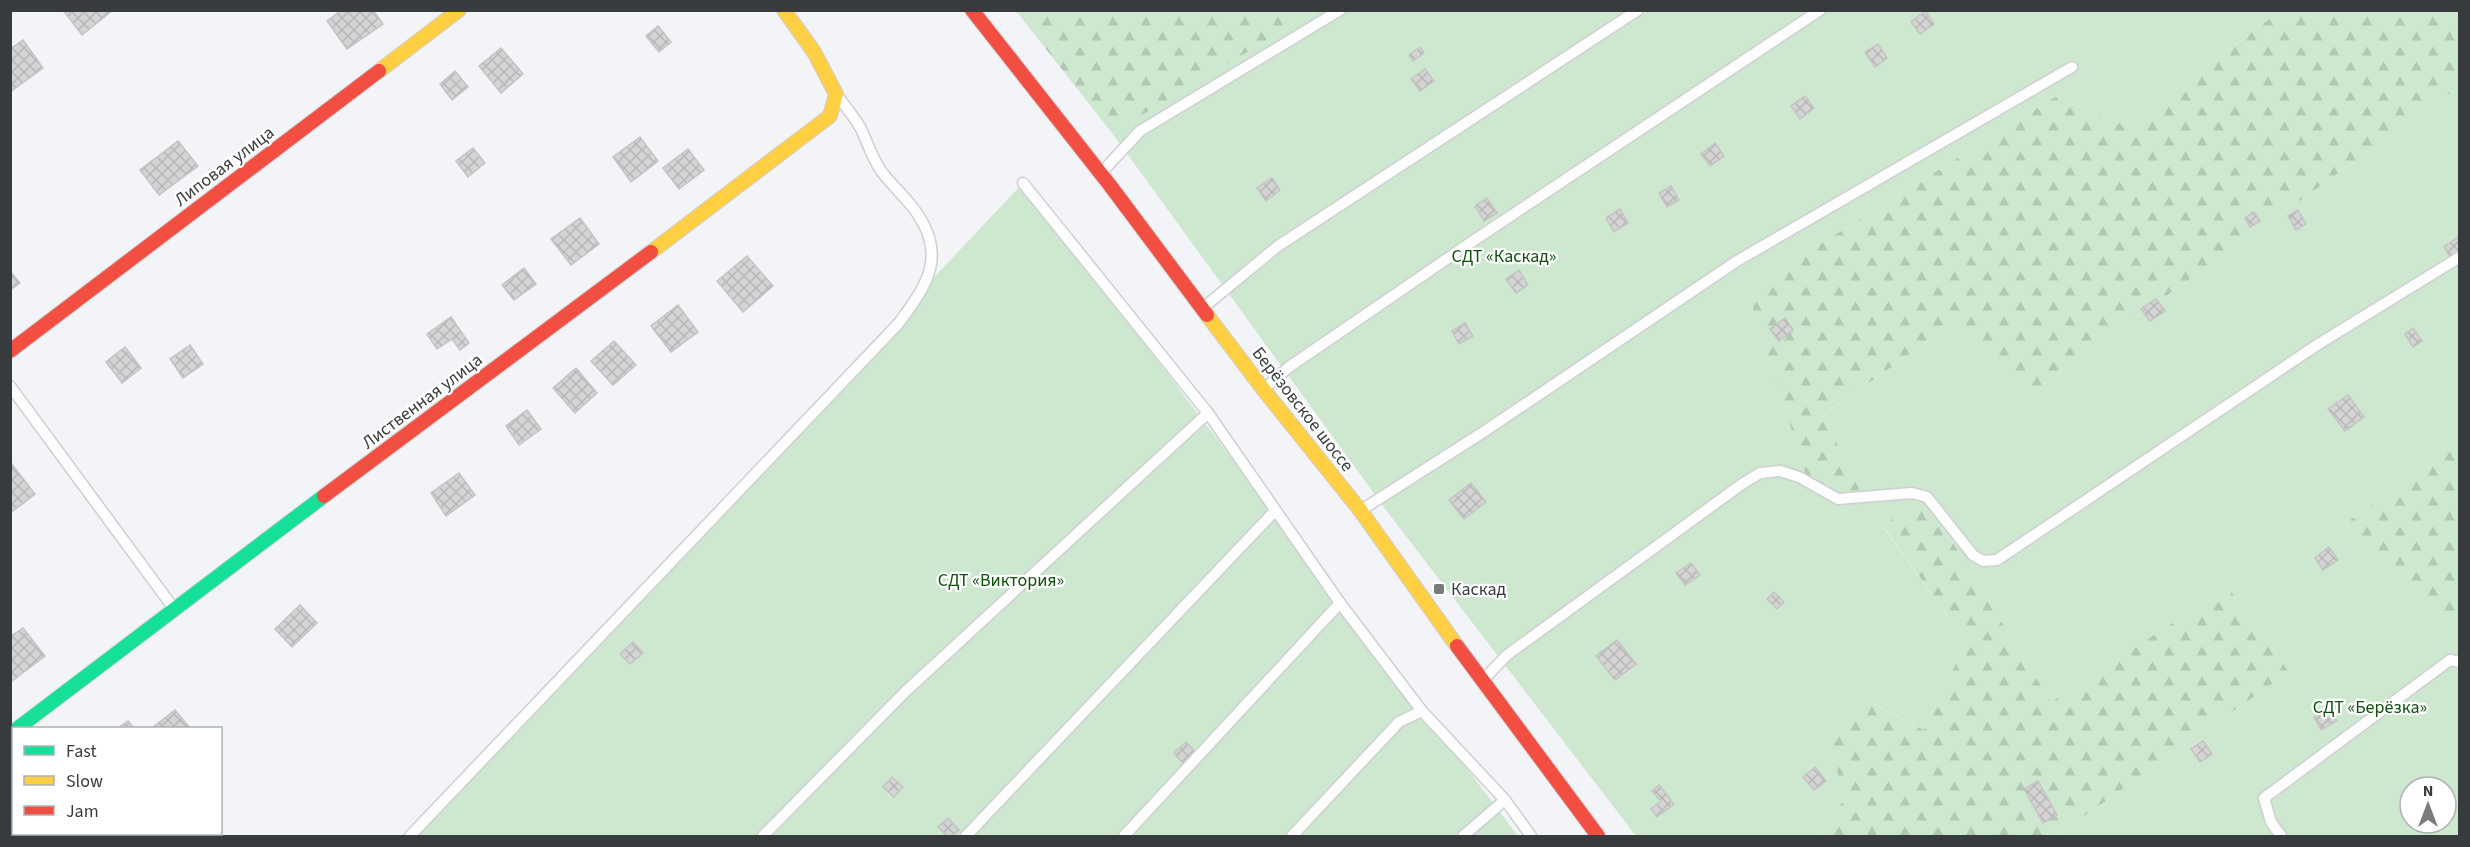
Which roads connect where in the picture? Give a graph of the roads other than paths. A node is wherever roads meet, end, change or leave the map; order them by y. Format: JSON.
{"nodes":[{"id":1,"x":459,"y":10,"type":"edge"},
{"id":2,"x":784,"y":10,"type":"edge"},
{"id":3,"x":972,"y":10,"type":"edge"},
{"id":4,"x":1340,"y":10,"type":"edge"},
{"id":5,"x":1638,"y":10,"type":"edge"},
{"id":6,"x":1820,"y":10,"type":"edge"},
{"id":7,"x":2073,"y":67,"type":"dead end"},
{"id":8,"x":836,"y":94,"type":"junction"},
{"id":9,"x":1101,"y":173,"type":"junction"},
{"id":10,"x":1023,"y":183,"type":"dead end"},
{"id":11,"x":2460,"y":257,"type":"edge"},
{"id":12,"x":1203,"y":307,"type":"junction"},
{"id":13,"x":10,"y":351,"type":"edge"},
{"id":14,"x":10,"y":386,"type":"edge"},
{"id":15,"x":1263,"y":389,"type":"junction"},
{"id":16,"x":1208,"y":412,"type":"junction"},
{"id":17,"x":1360,"y":510,"type":"junction"},
{"id":18,"x":1272,"y":514,"type":"dead end"},
{"id":19,"x":1340,"y":603,"type":"junction"},
{"id":20,"x":174,"y":608,"type":"junction"},
{"id":21,"x":2460,"y":662,"type":"edge"},
{"id":22,"x":1482,"y":681,"type":"junction"},
{"id":23,"x":1422,"y":711,"type":"junction"},
{"id":24,"x":21,"y":727,"type":"edge"},
{"id":25,"x":1505,"y":800,"type":"junction"},
{"id":26,"x":410,"y":837,"type":"edge"},
{"id":27,"x":763,"y":837,"type":"edge"},
{"id":28,"x":966,"y":837,"type":"edge"},
{"id":29,"x":1124,"y":837,"type":"edge"},
{"id":30,"x":1292,"y":837,"type":"edge"},
{"id":31,"x":1464,"y":837,"type":"edge"},
{"id":32,"x":1531,"y":837,"type":"edge"},
{"id":33,"x":1598,"y":837,"type":"edge"},
{"id":34,"x":2281,"y":837,"type":"edge"}],
"edges":[{"from":1,"to":13,"type":"street","name":"Липовая улица"},
{"from":2,"to":8,"type":"street"},
{"from":3,"to":9,"type":"street","name":"Берёзовское шоссе"},
{"from":4,"to":9,"type":"lane"},
{"from":5,"to":12,"type":"lane"},
{"from":6,"to":15,"type":"lane"},
{"from":7,"to":17,"type":"lane"},
{"from":8,"to":20,"type":"street","name":"Лиственная улица"},
{"from":8,"to":26,"type":"lane"},
{"from":9,"to":12,"type":"street","name":"Берёзовское шоссе"},
{"from":10,"to":16,"type":"lane"},
{"from":11,"to":22,"type":"lane"},
{"from":12,"to":15,"type":"street","name":"Берёзовское шоссе"},
{"from":14,"to":20,"type":"lane"},
{"from":15,"to":17,"type":"street","name":"Берёзовское шоссе"},
{"from":16,"to":19,"type":"lane"},
{"from":16,"to":27,"type":"lane"},
{"from":17,"to":22,"type":"street","name":"Берёзовское шоссе"},
{"from":18,"to":28,"type":"lane"},
{"from":19,"to":23,"type":"lane"},
{"from":19,"to":29,"type":"lane"},
{"from":20,"to":24,"type":"street","name":"Лиственная улица"},
{"from":21,"to":34,"type":"lane"},
{"from":22,"to":33,"type":"street","name":"Берёзовское шоссе"},
{"from":23,"to":25,"type":"lane"},
{"from":23,"to":30,"type":"lane"},
{"from":25,"to":31,"type":"lane"},
{"from":25,"to":32,"type":"lane"}]}
